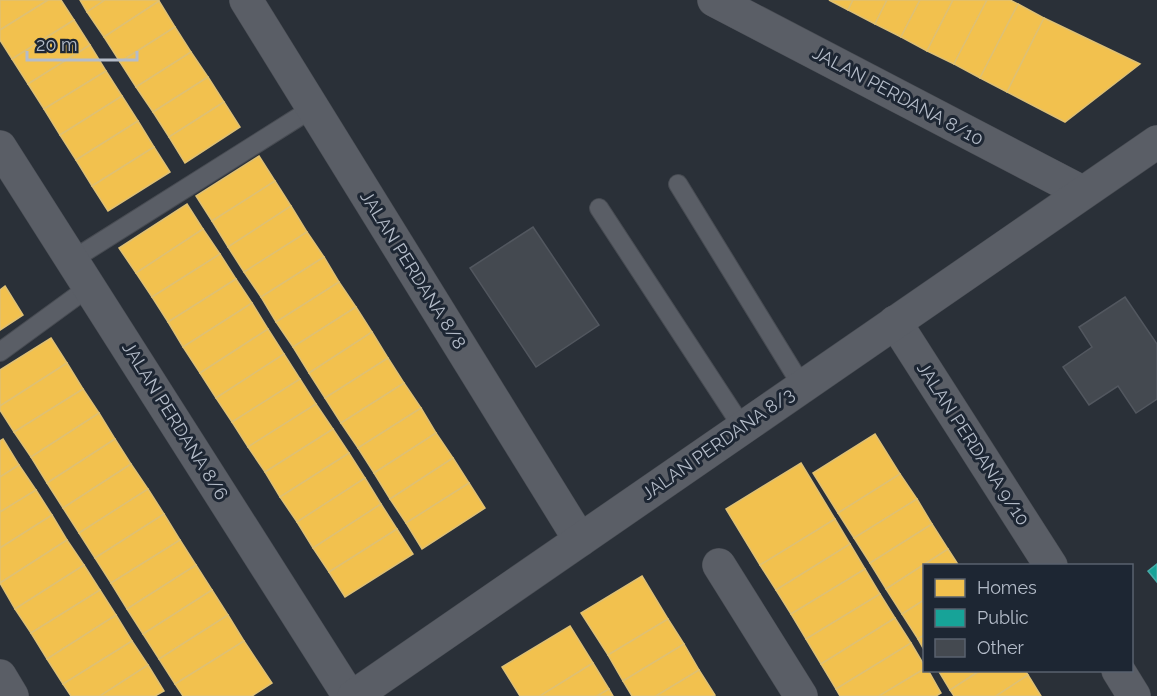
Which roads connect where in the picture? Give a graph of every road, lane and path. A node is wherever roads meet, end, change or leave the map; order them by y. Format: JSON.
{"nodes":[{"id":1,"x":246,"y":0,"type":"edge"},
{"id":2,"x":714,"y":0,"type":"edge"},
{"id":3,"x":313,"y":108,"type":"junction"},
{"id":4,"x":1157,"y":142,"type":"edge"},
{"id":5,"x":0,"y":147,"type":"edge"},
{"id":6,"x":678,"y":184,"type":"dead end"},
{"id":7,"x":1082,"y":192,"type":"junction"},
{"id":8,"x":599,"y":208,"type":"dead end"},
{"id":9,"x":81,"y":274,"type":"junction"},
{"id":10,"x":895,"y":322,"type":"junction"},
{"id":11,"x":0,"y":352,"type":"edge"},
{"id":12,"x":802,"y":387,"type":"junction"},
{"id":13,"x":742,"y":428,"type":"junction"},
{"id":14,"x":580,"y":540,"type":"junction"},
{"id":15,"x":1050,"y":564,"type":"edge"},
{"id":16,"x":719,"y":565,"type":"dead end"},
{"id":17,"x":1119,"y":672,"type":"edge"},
{"id":18,"x":0,"y":676,"type":"edge"},
{"id":19,"x":12,"y":696,"type":"edge"},
{"id":20,"x":350,"y":696,"type":"edge"},
{"id":21,"x":354,"y":696,"type":"edge"},
{"id":22,"x":801,"y":696,"type":"edge"},
{"id":23,"x":1134,"y":696,"type":"edge"}],
"edges":[{"from":1,"to":3,"type":"street","name":"JALAN PERDANA 8/8"},
{"from":2,"to":7,"type":"street","name":"JALAN PERDANA 8/10"},
{"from":3,"to":9,"type":"lane"},
{"from":3,"to":14,"type":"street","name":"JALAN PERDANA 8/8"},
{"from":4,"to":7,"type":"street"},
{"from":5,"to":9,"type":"street","name":"JALAN PERDANA 8/6"},
{"from":6,"to":12,"type":"lane"},
{"from":7,"to":10,"type":"street","name":"JALAN PERDANA 8/3"},
{"from":8,"to":13,"type":"lane"},
{"from":9,"to":11,"type":"lane"},
{"from":9,"to":20,"type":"street","name":"JALAN PERDANA 8/6"},
{"from":10,"to":12,"type":"street","name":"JALAN PERDANA 8/3"},
{"from":10,"to":15,"type":"street","name":"JALAN PERDANA 9/10"},
{"from":12,"to":13,"type":"street","name":"JALAN PERDANA 8/3"},
{"from":13,"to":14,"type":"street","name":"JALAN PERDANA 8/3"},
{"from":14,"to":21,"type":"street","name":"JALAN PERDANA 8/3"},
{"from":16,"to":22,"type":"street"},
{"from":17,"to":23,"type":"street"},
{"from":18,"to":19,"type":"street"}]}
